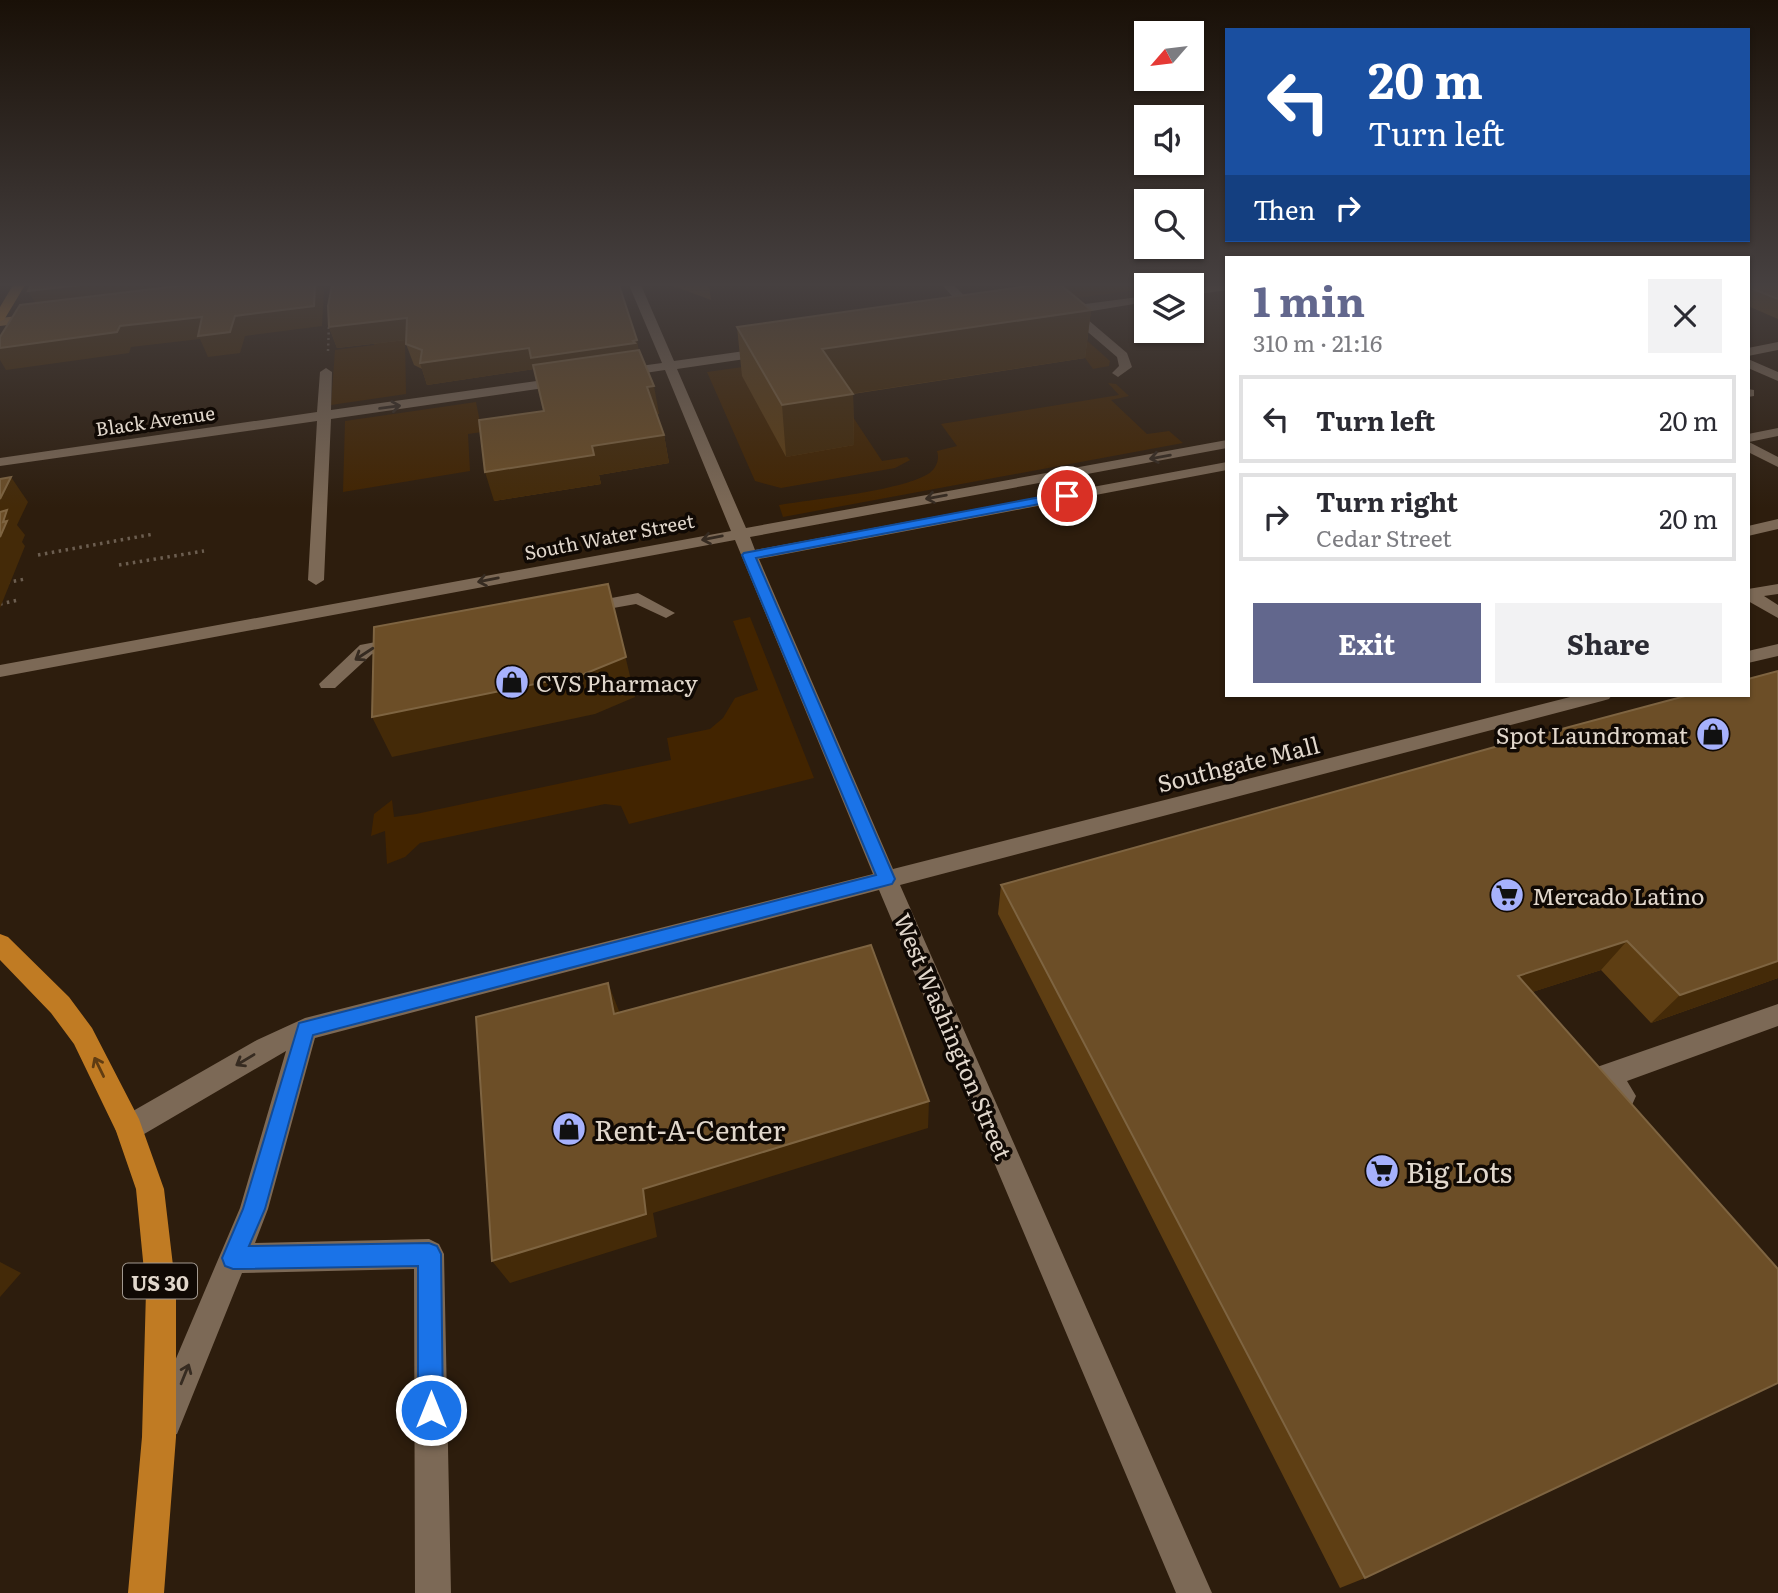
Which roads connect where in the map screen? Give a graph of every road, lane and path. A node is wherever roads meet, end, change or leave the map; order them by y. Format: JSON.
{"nodes":[{"id":1,"x":327,"y":359,"type":"edge"},
{"id":2,"x":666,"y":359,"type":"edge"},
{"id":3,"x":712,"y":359,"type":"edge"},
{"id":4,"x":1124,"y":359,"type":"edge"},
{"id":5,"x":1778,"y":363,"type":"edge"},
{"id":6,"x":668,"y":365,"type":"junction"},
{"id":7,"x":1751,"y":366,"type":"edge"},
{"id":8,"x":326,"y":372,"type":"joint"},
{"id":9,"x":1118,"y":373,"type":"dead end"},
{"id":10,"x":608,"y":374,"type":"edge"},
{"id":11,"x":1778,"y":377,"type":"edge"},
{"id":12,"x":581,"y":378,"type":"edge"},
{"id":13,"x":323,"y":416,"type":"junction"},
{"id":14,"x":1778,"y":432,"type":"edge"},
{"id":15,"x":1750,"y":438,"type":"edge"},
{"id":16,"x":1225,"y":444,"type":"edge"},
{"id":17,"x":1750,"y":447,"type":"edge"},
{"id":18,"x":1750,"y":461,"type":"edge"},
{"id":19,"x":0,"y":462,"type":"edge"},
{"id":20,"x":1778,"y":465,"type":"edge"},
{"id":21,"x":1225,"y":466,"type":"edge"},
{"id":22,"x":1778,"y":524,"type":"edge"},
{"id":23,"x":1750,"y":531,"type":"edge"},
{"id":24,"x":739,"y":533,"type":"junction"},
{"id":25,"x":154,"y":534,"type":"dead end"},
{"id":26,"x":204,"y":551,"type":"dead end"},
{"id":27,"x":38,"y":555,"type":"dead end"},
{"id":28,"x":748,"y":555,"type":"junction"},
{"id":29,"x":119,"y":565,"type":"dead end"},
{"id":30,"x":25,"y":579,"type":"dead end"},
{"id":31,"x":316,"y":580,"type":"dead end"},
{"id":32,"x":0,"y":584,"type":"edge"},
{"id":33,"x":1778,"y":589,"type":"edge"},
{"id":34,"x":1750,"y":595,"type":"edge"},
{"id":35,"x":1750,"y":596,"type":"edge"},
{"id":36,"x":18,"y":600,"type":"dead end"},
{"id":37,"x":0,"y":604,"type":"edge"},
{"id":38,"x":570,"y":611,"type":"edge"},
{"id":39,"x":666,"y":613,"type":"dead end"},
{"id":40,"x":1778,"y":613,"type":"edge"},
{"id":41,"x":421,"y":639,"type":"edge"},
{"id":42,"x":1778,"y":650,"type":"edge"},
{"id":43,"x":1750,"y":657,"type":"edge"},
{"id":44,"x":0,"y":671,"type":"edge"},
{"id":45,"x":328,"y":684,"type":"dead end"},
{"id":46,"x":1594,"y":697,"type":"edge"},
{"id":47,"x":886,"y":879,"type":"junction"},
{"id":48,"x":0,"y":944,"type":"edge"},
{"id":49,"x":1778,"y":1016,"type":"edge"},
{"id":50,"x":305,"y":1029,"type":"junction"},
{"id":51,"x":1642,"y":1118,"type":"edge"},
{"id":52,"x":129,"y":1128,"type":"junction"},
{"id":53,"x":233,"y":1258,"type":"junction"},
{"id":54,"x":159,"y":1437,"type":"junction"},
{"id":55,"x":146,"y":1593,"type":"edge"},
{"id":56,"x":433,"y":1593,"type":"edge"},
{"id":57,"x":1194,"y":1593,"type":"edge"}],
"edges":[{"from":1,"to":8,"type":"path"},
{"from":2,"to":6,"type":"street","name":"West Washington Street"},
{"from":3,"to":6,"type":"street"},
{"from":4,"to":9,"type":"street"},
{"from":5,"to":7,"type":"street"},
{"from":6,"to":10,"type":"street"},
{"from":6,"to":24,"type":"street","name":"West Washington Street"},
{"from":7,"to":11,"type":"street"},
{"from":8,"to":13,"type":"street"},
{"from":13,"to":12,"type":"street","name":"Black Avenue","one_way":true},
{"from":13,"to":19,"type":"street","name":"Black Avenue"},
{"from":13,"to":31,"type":"street"},
{"from":14,"to":15,"type":"street"},
{"from":16,"to":24,"type":"street","name":"South Water Street","one_way":true},
{"from":17,"to":20,"type":"street"},
{"from":18,"to":20,"type":"street"},
{"from":21,"to":28,"type":"street"},
{"from":22,"to":23,"type":"street"},
{"from":24,"to":28,"type":"street","name":"West Washington Street"},
{"from":24,"to":44,"type":"street","name":"South Water Street","one_way":true},
{"from":25,"to":27,"type":"path"},
{"from":26,"to":29,"type":"path"},
{"from":28,"to":47,"type":"street","name":"West Washington Street"},
{"from":30,"to":32,"type":"path"},
{"from":33,"to":34,"type":"street"},
{"from":35,"to":40,"type":"street"},
{"from":36,"to":37,"type":"path"},
{"from":38,"to":39,"type":"street"},
{"from":41,"to":45,"type":"street","one_way":true},
{"from":42,"to":43,"type":"street"},
{"from":46,"to":47,"type":"street","name":"Southgate Mall"},
{"from":47,"to":50,"type":"street","name":"Southgate Mall"},
{"from":47,"to":57,"type":"street","name":"West Washington Street"},
{"from":52,"to":48,"type":"highway","number":"US 30","one_way":true},
{"from":49,"to":51,"type":"street"},
{"from":50,"to":52,"type":"street","name":"Southgate Mall","one_way":true},
{"from":50,"to":53,"type":"street"},
{"from":52,"to":54,"type":"highway","number":"US 30"},
{"from":54,"to":53,"type":"street","one_way":true},
{"from":53,"to":56,"type":"street"},
{"from":54,"to":55,"type":"highway","number":"US 30"}]}
